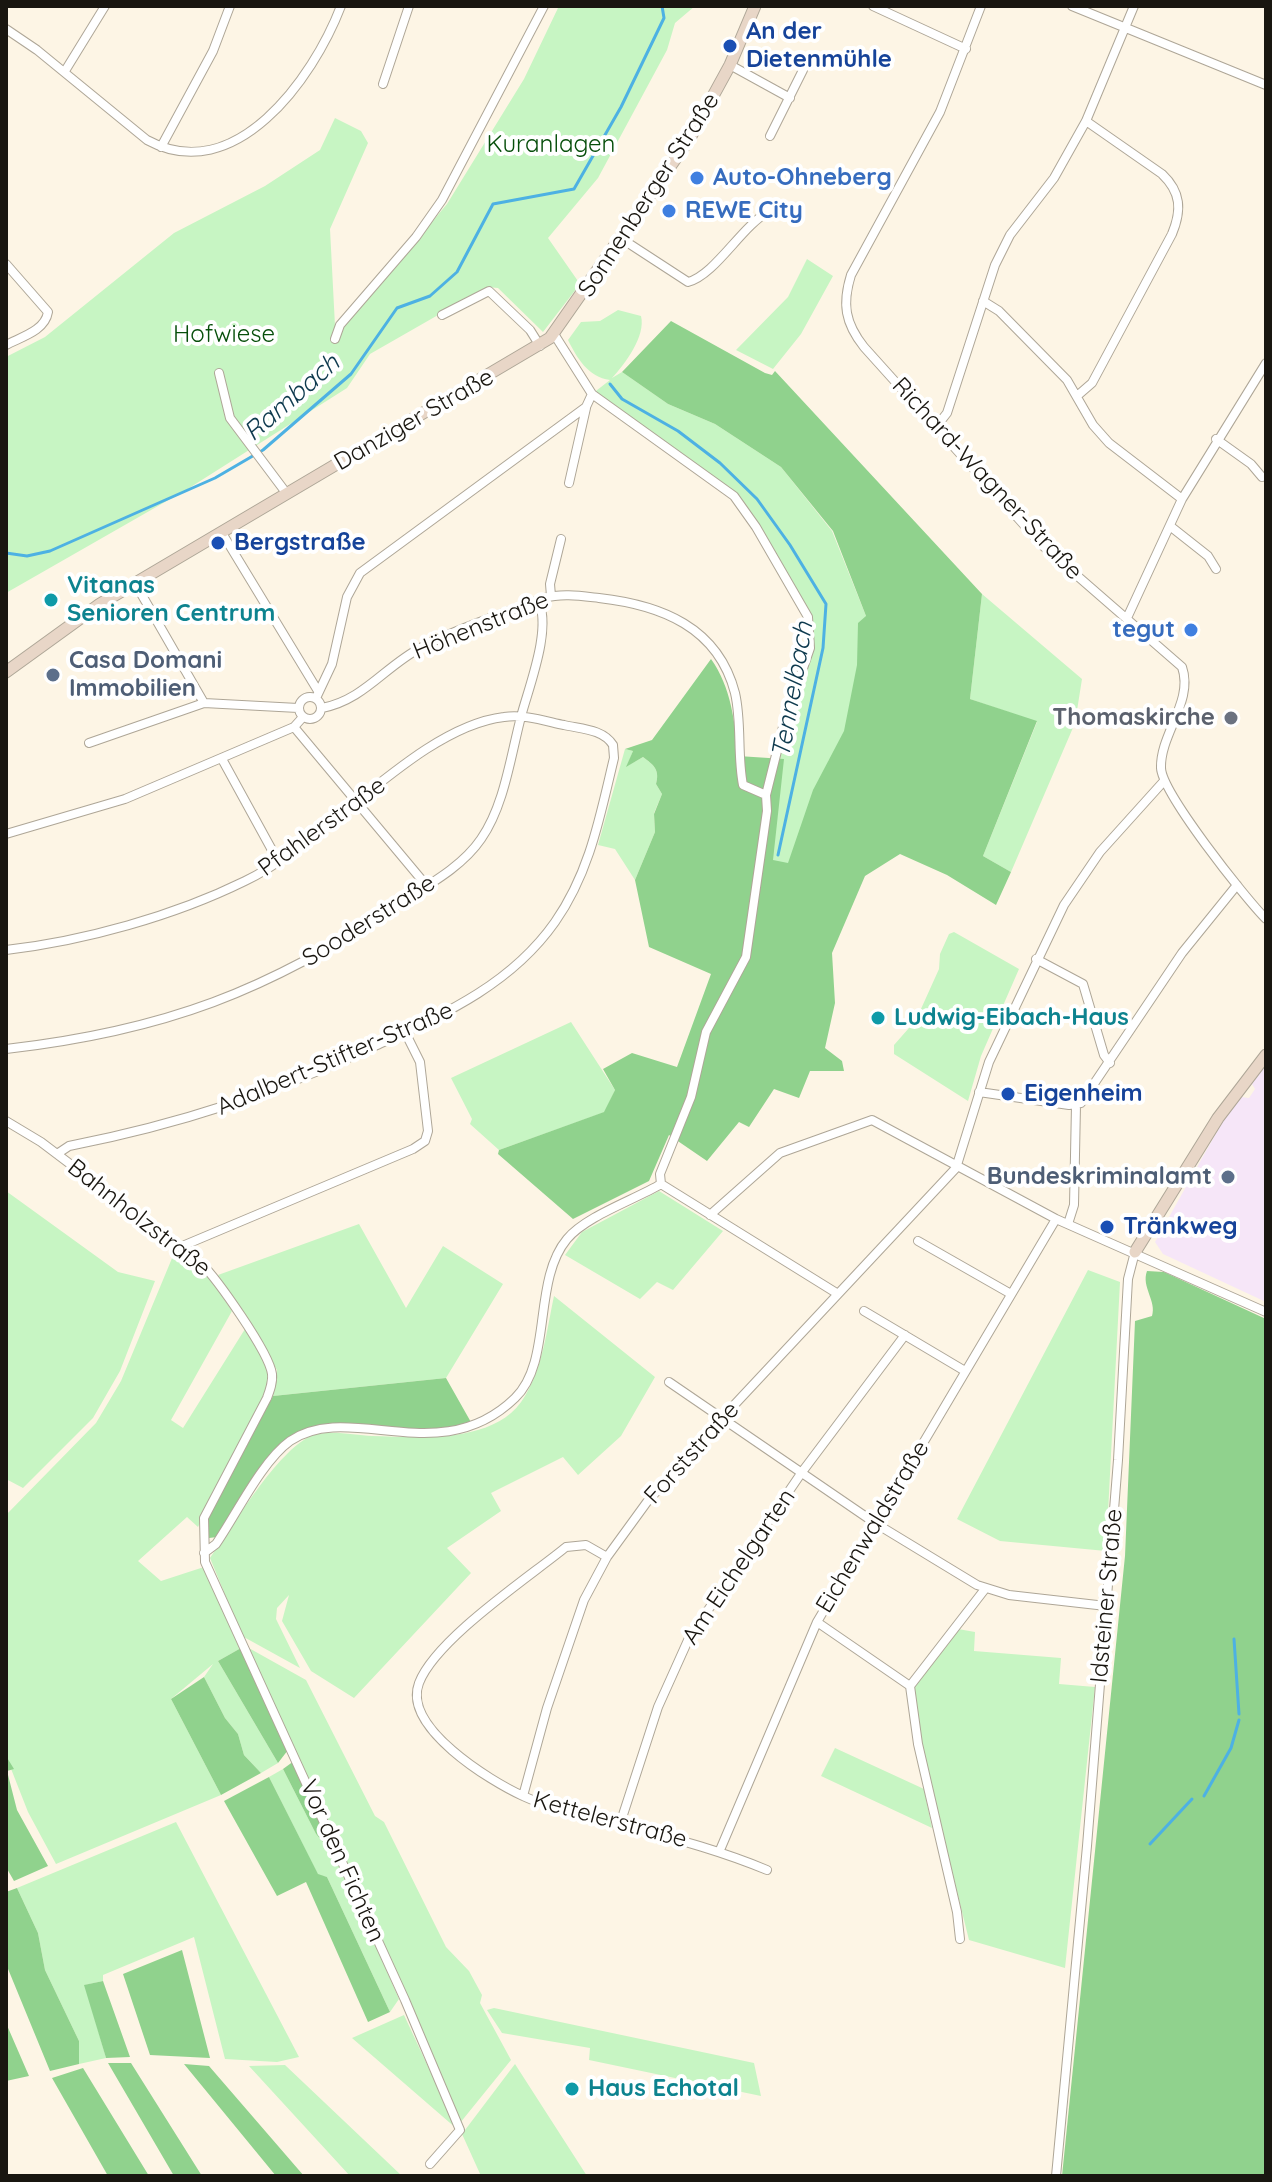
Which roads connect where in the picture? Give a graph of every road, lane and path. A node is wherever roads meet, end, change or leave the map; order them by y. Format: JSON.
{"nodes":[{"id":1,"x":105,"y":6,"type":"edge"},
{"id":2,"x":230,"y":6,"type":"edge"},
{"id":3,"x":341,"y":6,"type":"edge"},
{"id":4,"x":409,"y":6,"type":"edge"},
{"id":5,"x":544,"y":6,"type":"edge"},
{"id":6,"x":755,"y":6,"type":"edge"},
{"id":7,"x":873,"y":6,"type":"edge"},
{"id":8,"x":981,"y":6,"type":"edge"},
{"id":9,"x":1072,"y":6,"type":"edge"},
{"id":10,"x":1134,"y":6,"type":"edge"},
{"id":11,"x":1124,"y":28,"type":"junction"},
{"id":12,"x":6,"y":29,"type":"edge"},
{"id":13,"x":966,"y":49,"type":"junction"},
{"id":14,"x":730,"y":65,"type":"junction"},
{"id":15,"x":803,"y":70,"type":"dead end"},
{"id":16,"x":65,"y":71,"type":"junction"},
{"id":17,"x":383,"y":84,"type":"dead end"},
{"id":18,"x":1266,"y":85,"type":"edge"},
{"id":19,"x":790,"y":98,"type":"junction"},
{"id":20,"x":1086,"y":121,"type":"junction"},
{"id":21,"x":770,"y":136,"type":"dead end"},
{"id":22,"x":161,"y":147,"type":"junction"},
{"id":23,"x":769,"y":211,"type":"dead end"},
{"id":24,"x":622,"y":239,"type":"junction"},
{"id":25,"x":6,"y":264,"type":"edge"},
{"id":26,"x":983,"y":301,"type":"junction"},
{"id":27,"x":442,"y":315,"type":"dead end"},
{"id":28,"x":554,"y":334,"type":"junction"},
{"id":29,"x":335,"y":339,"type":"dead end"},
{"id":30,"x":6,"y":345,"type":"edge"},
{"id":31,"x":540,"y":346,"type":"junction"},
{"id":32,"x":1266,"y":363,"type":"edge"},
{"id":33,"x":219,"y":373,"type":"dead end"},
{"id":34,"x":592,"y":394,"type":"junction"},
{"id":35,"x":1077,"y":396,"type":"junction"},
{"id":36,"x":586,"y":407,"type":"junction"},
{"id":37,"x":936,"y":427,"type":"junction"},
{"id":38,"x":1216,"y":439,"type":"junction"},
{"id":39,"x":1262,"y":477,"type":"dead end"},
{"id":40,"x":569,"y":483,"type":"dead end"},
{"id":41,"x":287,"y":494,"type":"junction"},
{"id":42,"x":1182,"y":499,"type":"junction"},
{"id":43,"x":1170,"y":526,"type":"junction"},
{"id":44,"x":222,"y":533,"type":"junction"},
{"id":45,"x":561,"y":539,"type":"dead end"},
{"id":46,"x":1216,"y":569,"type":"dead end"},
{"id":47,"x":135,"y":583,"type":"junction"},
{"id":48,"x":551,"y":596,"type":"junction"},
{"id":49,"x":538,"y":600,"type":"junction"},
{"id":50,"x":1127,"y":618,"type":"junction"},
{"id":51,"x":6,"y":672,"type":"edge"},
{"id":52,"x":317,"y":695,"type":"junction"},
{"id":53,"x":204,"y":703,"type":"junction"},
{"id":54,"x":322,"y":708,"type":"junction"},
{"id":55,"x":301,"y":713,"type":"junction"},
{"id":56,"x":521,"y":716,"type":"junction"},
{"id":57,"x":294,"y":727,"type":"junction"},
{"id":58,"x":89,"y":743,"type":"dead end"},
{"id":59,"x":614,"y":758,"type":"joint"},
{"id":60,"x":222,"y":759,"type":"junction"},
{"id":61,"x":1164,"y":781,"type":"junction"},
{"id":62,"x":766,"y":795,"type":"junction"},
{"id":63,"x":358,"y":802,"type":"junction"},
{"id":64,"x":6,"y":834,"type":"edge"},
{"id":65,"x":278,"y":861,"type":"junction"},
{"id":66,"x":426,"y":885,"type":"junction"},
{"id":67,"x":1237,"y":885,"type":"junction"},
{"id":68,"x":1266,"y":919,"type":"edge"},
{"id":69,"x":6,"y":950,"type":"edge"},
{"id":70,"x":1036,"y":959,"type":"junction"},
{"id":71,"x":405,"y":1032,"type":"junction"},
{"id":72,"x":6,"y":1049,"type":"edge"},
{"id":73,"x":1266,"y":1055,"type":"edge"},
{"id":74,"x":1110,"y":1063,"type":"junction"},
{"id":75,"x":979,"y":1092,"type":"junction"},
{"id":76,"x":1076,"y":1105,"type":"junction"},
{"id":77,"x":6,"y":1121,"type":"edge"},
{"id":78,"x":57,"y":1154,"type":"junction"},
{"id":79,"x":956,"y":1168,"type":"junction"},
{"id":80,"x":661,"y":1184,"type":"junction"},
{"id":81,"x":710,"y":1215,"type":"junction"},
{"id":82,"x":1056,"y":1219,"type":"junction"},
{"id":83,"x":1068,"y":1224,"type":"junction"},
{"id":84,"x":918,"y":1241,"type":"dead end"},
{"id":85,"x":180,"y":1247,"type":"junction"},
{"id":86,"x":1135,"y":1252,"type":"junction"},
{"id":87,"x":838,"y":1294,"type":"junction"},
{"id":88,"x":1011,"y":1294,"type":"junction"},
{"id":89,"x":864,"y":1311,"type":"dead end"},
{"id":90,"x":1266,"y":1312,"type":"edge"},
{"id":91,"x":905,"y":1335,"type":"junction"},
{"id":92,"x":965,"y":1371,"type":"junction"},
{"id":93,"x":669,"y":1382,"type":"dead end"},
{"id":94,"x":722,"y":1418,"type":"junction"},
{"id":95,"x":802,"y":1472,"type":"junction"},
{"id":96,"x":875,"y":1523,"type":"junction"},
{"id":97,"x":204,"y":1553,"type":"junction"},
{"id":98,"x":607,"y":1557,"type":"junction"},
{"id":99,"x":985,"y":1589,"type":"junction"},
{"id":100,"x":1106,"y":1606,"type":"junction"},
{"id":101,"x":817,"y":1622,"type":"junction"},
{"id":102,"x":910,"y":1686,"type":"junction"},
{"id":103,"x":523,"y":1796,"type":"junction"},
{"id":104,"x":620,"y":1824,"type":"junction"},
{"id":105,"x":720,"y":1850,"type":"junction"},
{"id":106,"x":767,"y":1870,"type":"dead end"},
{"id":107,"x":960,"y":1939,"type":"dead end"},
{"id":108,"x":430,"y":2164,"type":"dead end"},
{"id":109,"x":1056,"y":2176,"type":"edge"}],
"edges":[{"from":1,"to":16,"type":"street"},
{"from":2,"to":22,"type":"street"},
{"from":3,"to":22,"type":"street"},
{"from":4,"to":17,"type":"street"},
{"from":5,"to":29,"type":"street"},
{"from":6,"to":14,"type":"main road","name":"Sonnenberger Straße"},
{"from":7,"to":13,"type":"street"},
{"from":8,"to":13,"type":"street","name":"Richard-Wagner-Straße"},
{"from":9,"to":11,"type":"street"},
{"from":10,"to":11,"type":"street"},
{"from":11,"to":18,"type":"street"},
{"from":11,"to":20,"type":"street"},
{"from":12,"to":16,"type":"street"},
{"from":13,"to":37,"type":"street","name":"Richard-Wagner-Straße"},
{"from":14,"to":19,"type":"street"},
{"from":14,"to":24,"type":"main road","name":"Sonnenberger Straße"},
{"from":15,"to":19,"type":"street"},
{"from":16,"to":22,"type":"street"},
{"from":19,"to":21,"type":"street"},
{"from":20,"to":26,"type":"street"},
{"from":20,"to":35,"type":"street"},
{"from":23,"to":24,"type":"street"},
{"from":24,"to":28,"type":"main road","name":"Sonnenberger Straße"},
{"from":25,"to":30,"type":"street"},
{"from":26,"to":35,"type":"street"},
{"from":26,"to":37,"type":"street"},
{"from":27,"to":31,"type":"street"},
{"from":28,"to":31,"type":"main road","name":"Danziger Straße"},
{"from":28,"to":34,"type":"street"},
{"from":31,"to":41,"type":"main road","name":"Danziger Straße"},
{"from":32,"to":38,"type":"street"},
{"from":33,"to":41,"type":"street"},
{"from":34,"to":36,"type":"street"},
{"from":34,"to":62,"type":"street"},
{"from":35,"to":42,"type":"street"},
{"from":36,"to":40,"type":"street"},
{"from":36,"to":52,"type":"street"},
{"from":37,"to":50,"type":"street","name":"Richard-Wagner-Straße"},
{"from":38,"to":39,"type":"street"},
{"from":38,"to":42,"type":"street"},
{"from":41,"to":44,"type":"main road","name":"Danziger Straße"},
{"from":42,"to":43,"type":"street"},
{"from":43,"to":46,"type":"street"},
{"from":43,"to":50,"type":"street"},
{"from":44,"to":47,"type":"main road","name":"Danziger Straße"},
{"from":44,"to":52,"type":"street"},
{"from":45,"to":48,"type":"street"},
{"from":47,"to":51,"type":"main road","name":"Danziger Straße"},
{"from":47,"to":53,"type":"street"},
{"from":48,"to":49,"type":"street","name":"Höhenstraße"},
{"from":48,"to":62,"type":"street","name":"Höhenstraße"},
{"from":49,"to":54,"type":"street","name":"Höhenstraße"},
{"from":49,"to":56,"type":"street","name":"Sooderstraße"},
{"from":50,"to":61,"type":"street","name":"Richard-Wagner-Straße"},
{"from":52,"to":54,"type":"street"},
{"from":52,"to":55,"type":"street"},
{"from":53,"to":55,"type":"street"},
{"from":53,"to":58,"type":"street"},
{"from":54,"to":55,"type":"street","name":"Höhenstraße"},
{"from":55,"to":57,"type":"street"},
{"from":56,"to":59,"type":"street","name":"Pfahlerstraße"},
{"from":56,"to":63,"type":"street","name":"Pfahlerstraße"},
{"from":56,"to":66,"type":"street","name":"Sooderstraße"},
{"from":57,"to":60,"type":"street"},
{"from":57,"to":63,"type":"street"},
{"from":59,"to":71,"type":"street","name":"Adalbert-Stifter-Straße"},
{"from":60,"to":64,"type":"street"},
{"from":60,"to":65,"type":"street"},
{"from":61,"to":67,"type":"street"},
{"from":61,"to":70,"type":"street"},
{"from":62,"to":80,"type":"street"},
{"from":63,"to":65,"type":"street","name":"Pfahlerstraße"},
{"from":63,"to":66,"type":"street"},
{"from":65,"to":69,"type":"street","name":"Pfahlerstraße"},
{"from":66,"to":72,"type":"street","name":"Sooderstraße"},
{"from":67,"to":68,"type":"street"},
{"from":67,"to":74,"type":"street"},
{"from":70,"to":74,"type":"street"},
{"from":70,"to":75,"type":"street"},
{"from":71,"to":78,"type":"street","name":"Adalbert-Stifter-Straße"},
{"from":71,"to":85,"type":"street"},
{"from":73,"to":86,"type":"main road","name":"Idsteiner Straße"},
{"from":74,"to":76,"type":"street"},
{"from":75,"to":76,"type":"street"},
{"from":75,"to":79,"type":"street"},
{"from":76,"to":83,"type":"street"},
{"from":77,"to":78,"type":"street","name":"Bahnholzstraße"},
{"from":78,"to":85,"type":"street","name":"Bahnholzstraße"},
{"from":79,"to":81,"type":"street"},
{"from":79,"to":82,"type":"street"},
{"from":79,"to":87,"type":"street","name":"Forststraße"},
{"from":80,"to":81,"type":"street"},
{"from":80,"to":97,"type":"street"},
{"from":81,"to":87,"type":"street"},
{"from":82,"to":83,"type":"street"},
{"from":82,"to":88,"type":"street","name":"Eichenwaldstraße"},
{"from":83,"to":86,"type":"street"},
{"from":84,"to":88,"type":"street"},
{"from":85,"to":97,"type":"street","name":"Bahnholzstraße"},
{"from":86,"to":90,"type":"street"},
{"from":86,"to":100,"type":"street","name":"Idsteiner Straße"},
{"from":87,"to":94,"type":"street","name":"Forststraße"},
{"from":88,"to":92,"type":"street","name":"Eichenwaldstraße"},
{"from":89,"to":91,"type":"street"},
{"from":91,"to":92,"type":"street"},
{"from":91,"to":95,"type":"street","name":"Am Eichelgarten"},
{"from":92,"to":96,"type":"street","name":"Eichenwaldstraße"},
{"from":93,"to":94,"type":"street"},
{"from":94,"to":95,"type":"street"},
{"from":94,"to":98,"type":"street","name":"Forststraße"},
{"from":95,"to":96,"type":"street"},
{"from":95,"to":104,"type":"street","name":"Am Eichelgarten"},
{"from":96,"to":99,"type":"street"},
{"from":96,"to":101,"type":"street","name":"Eichenwaldstraße"},
{"from":97,"to":108,"type":"street","name":"Vor den Fichten"},
{"from":98,"to":103,"type":"street","name":"Forststraße"},
{"from":98,"to":103,"type":"street","name":"Kettelerstraße"},
{"from":99,"to":100,"type":"street"},
{"from":99,"to":102,"type":"street"},
{"from":100,"to":109,"type":"street","name":"Idsteiner Straße"},
{"from":101,"to":102,"type":"street"},
{"from":101,"to":105,"type":"street","name":"Eichenwaldstraße"},
{"from":102,"to":107,"type":"street"},
{"from":103,"to":104,"type":"street","name":"Kettelerstraße"},
{"from":104,"to":105,"type":"street","name":"Kettelerstraße"},
{"from":105,"to":106,"type":"street","name":"Kettelerstraße"}]}
